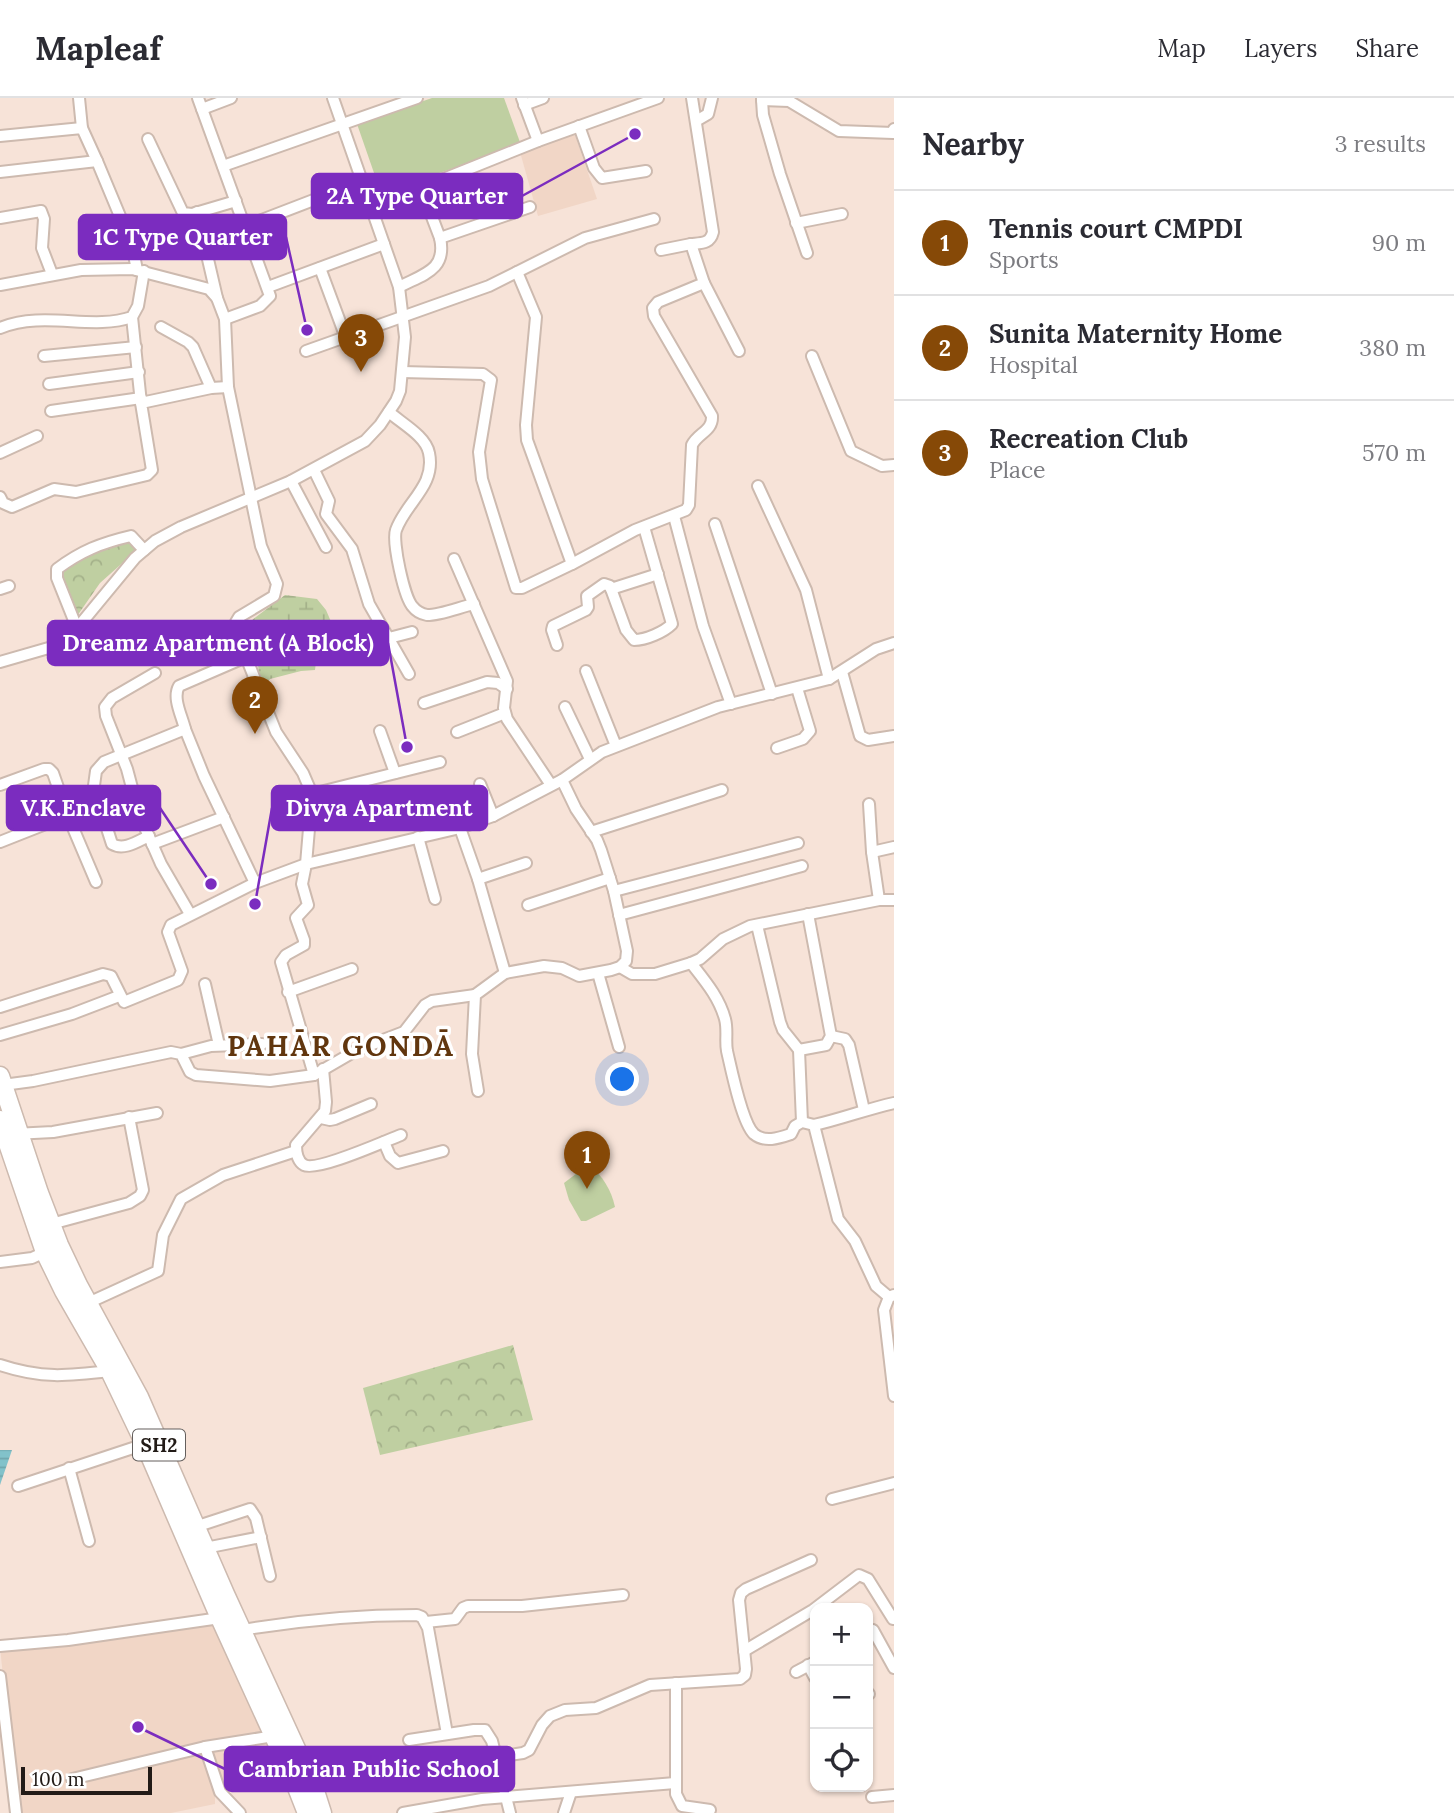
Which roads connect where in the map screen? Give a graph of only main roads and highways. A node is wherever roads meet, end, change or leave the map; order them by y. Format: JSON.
{"nodes":[{"id":1,"x":1,"y":1081,"type":"edge"},
{"id":2,"x":6,"y":1131,"type":"edge"},
{"id":3,"x":116,"y":1366,"type":"junction"},
{"id":4,"x":307,"y":1813,"type":"edge"},
{"id":5,"x":322,"y":1813,"type":"edge"}],
"edges":[{"from":1,"to":2,"type":"main road","number":"SH2"},
{"from":2,"to":3,"type":"main road","number":"SH2"},
{"from":2,"to":3,"type":"main road","number":"SH2"},
{"from":3,"to":4,"type":"main road","number":"SH2"},
{"from":3,"to":5,"type":"main road","number":"SH2"}]}
